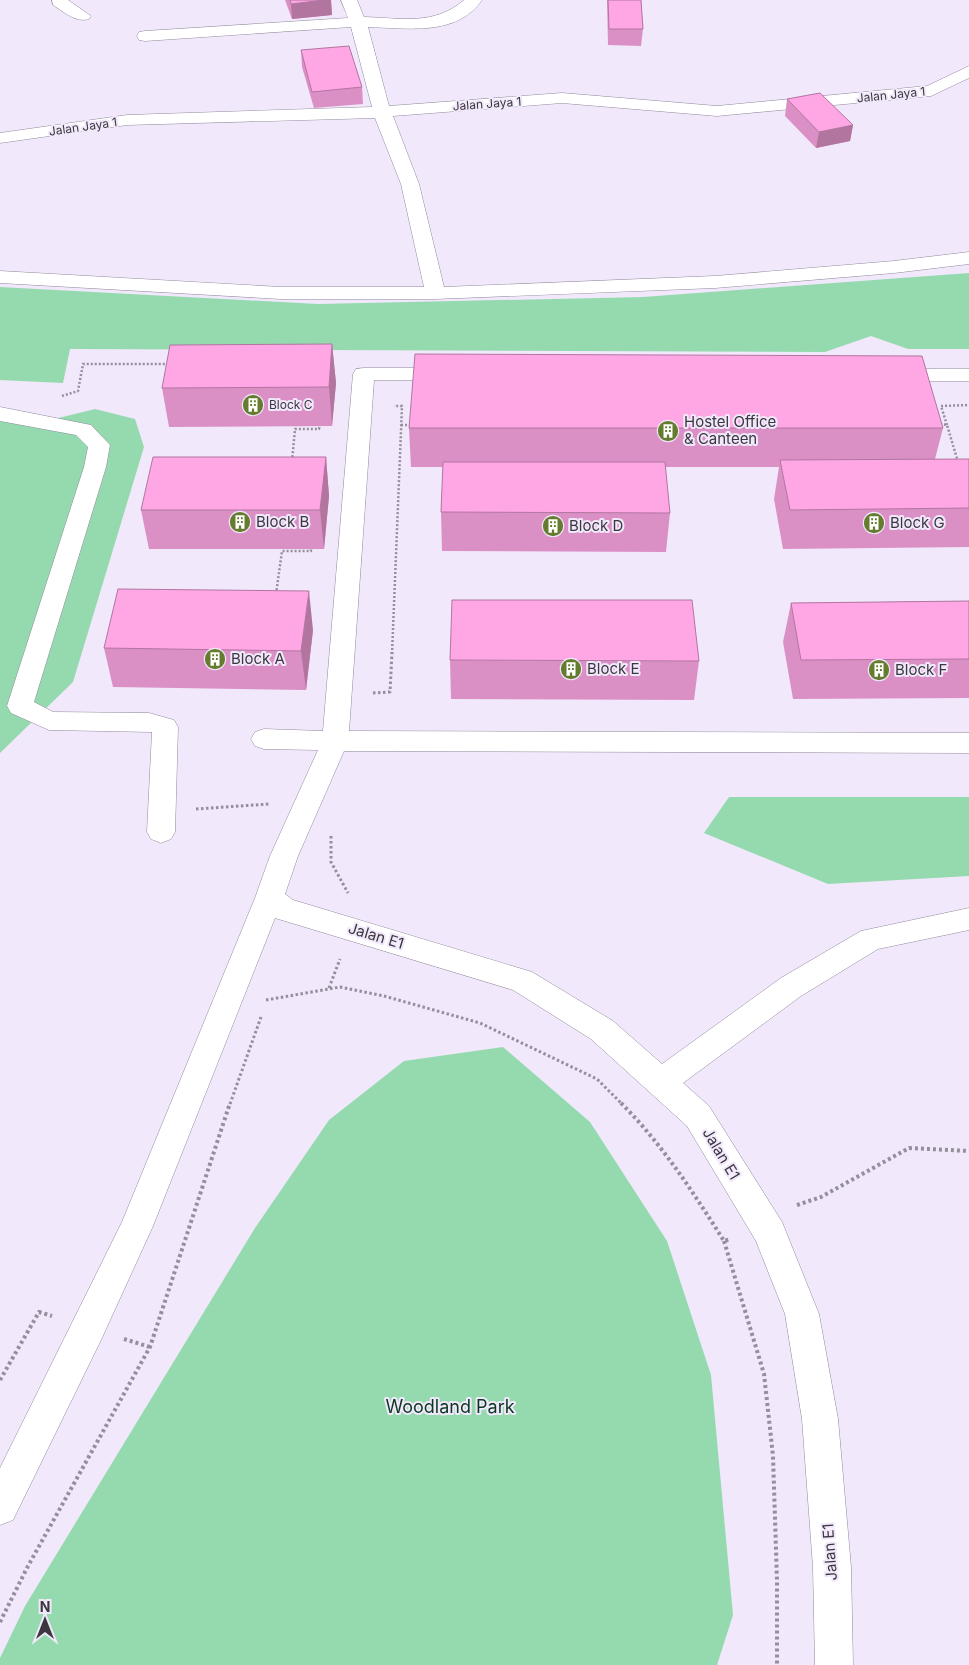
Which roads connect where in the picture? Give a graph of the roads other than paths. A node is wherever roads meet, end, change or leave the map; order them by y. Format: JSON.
{"nodes":[{"id":1,"x":60,"y":0,"type":"edge"},
{"id":2,"x":349,"y":0,"type":"edge"},
{"id":3,"x":474,"y":0,"type":"edge"},
{"id":4,"x":83,"y":16,"type":"dead end"},
{"id":5,"x":358,"y":22,"type":"junction"},
{"id":6,"x":145,"y":36,"type":"dead end"},
{"id":7,"x":969,"y":71,"type":"edge"},
{"id":8,"x":382,"y":112,"type":"junction"},
{"id":9,"x":0,"y":138,"type":"edge"},
{"id":10,"x":969,"y":258,"type":"edge"},
{"id":11,"x":0,"y":277,"type":"edge"},
{"id":12,"x":435,"y":293,"type":"junction"},
{"id":13,"x":466,"y":374,"type":"edge"},
{"id":14,"x":870,"y":375,"type":"edge"},
{"id":15,"x":969,"y":375,"type":"edge"},
{"id":16,"x":0,"y":414,"type":"edge"},
{"id":17,"x":264,"y":739,"type":"dead end"},
{"id":18,"x":335,"y":741,"type":"junction"},
{"id":19,"x":969,"y":743,"type":"edge"},
{"id":20,"x":161,"y":832,"type":"dead end"},
{"id":21,"x":269,"y":898,"type":"junction"},
{"id":22,"x":969,"y":919,"type":"edge"},
{"id":23,"x":661,"y":1082,"type":"junction"},
{"id":24,"x":0,"y":1507,"type":"edge"},
{"id":25,"x":834,"y":1665,"type":"edge"}],
"edges":[{"from":1,"to":4,"type":"street"},
{"from":2,"to":5,"type":"street"},
{"from":3,"to":5,"type":"street"},
{"from":5,"to":6,"type":"street"},
{"from":5,"to":8,"type":"street"},
{"from":7,"to":8,"type":"street","name":"Jalan Jaya 1"},
{"from":8,"to":9,"type":"street","name":"Jalan Jaya 1"},
{"from":8,"to":12,"type":"street"},
{"from":10,"to":12,"type":"street"},
{"from":11,"to":12,"type":"street"},
{"from":13,"to":18,"type":"street"},
{"from":14,"to":15,"type":"street"},
{"from":16,"to":20,"type":"street"},
{"from":17,"to":18,"type":"street"},
{"from":18,"to":19,"type":"street"},
{"from":18,"to":21,"type":"street"},
{"from":21,"to":23,"type":"street","name":"Jalan E1"},
{"from":21,"to":24,"type":"street"},
{"from":22,"to":23,"type":"street"},
{"from":23,"to":25,"type":"street","name":"Jalan E1"}]}
